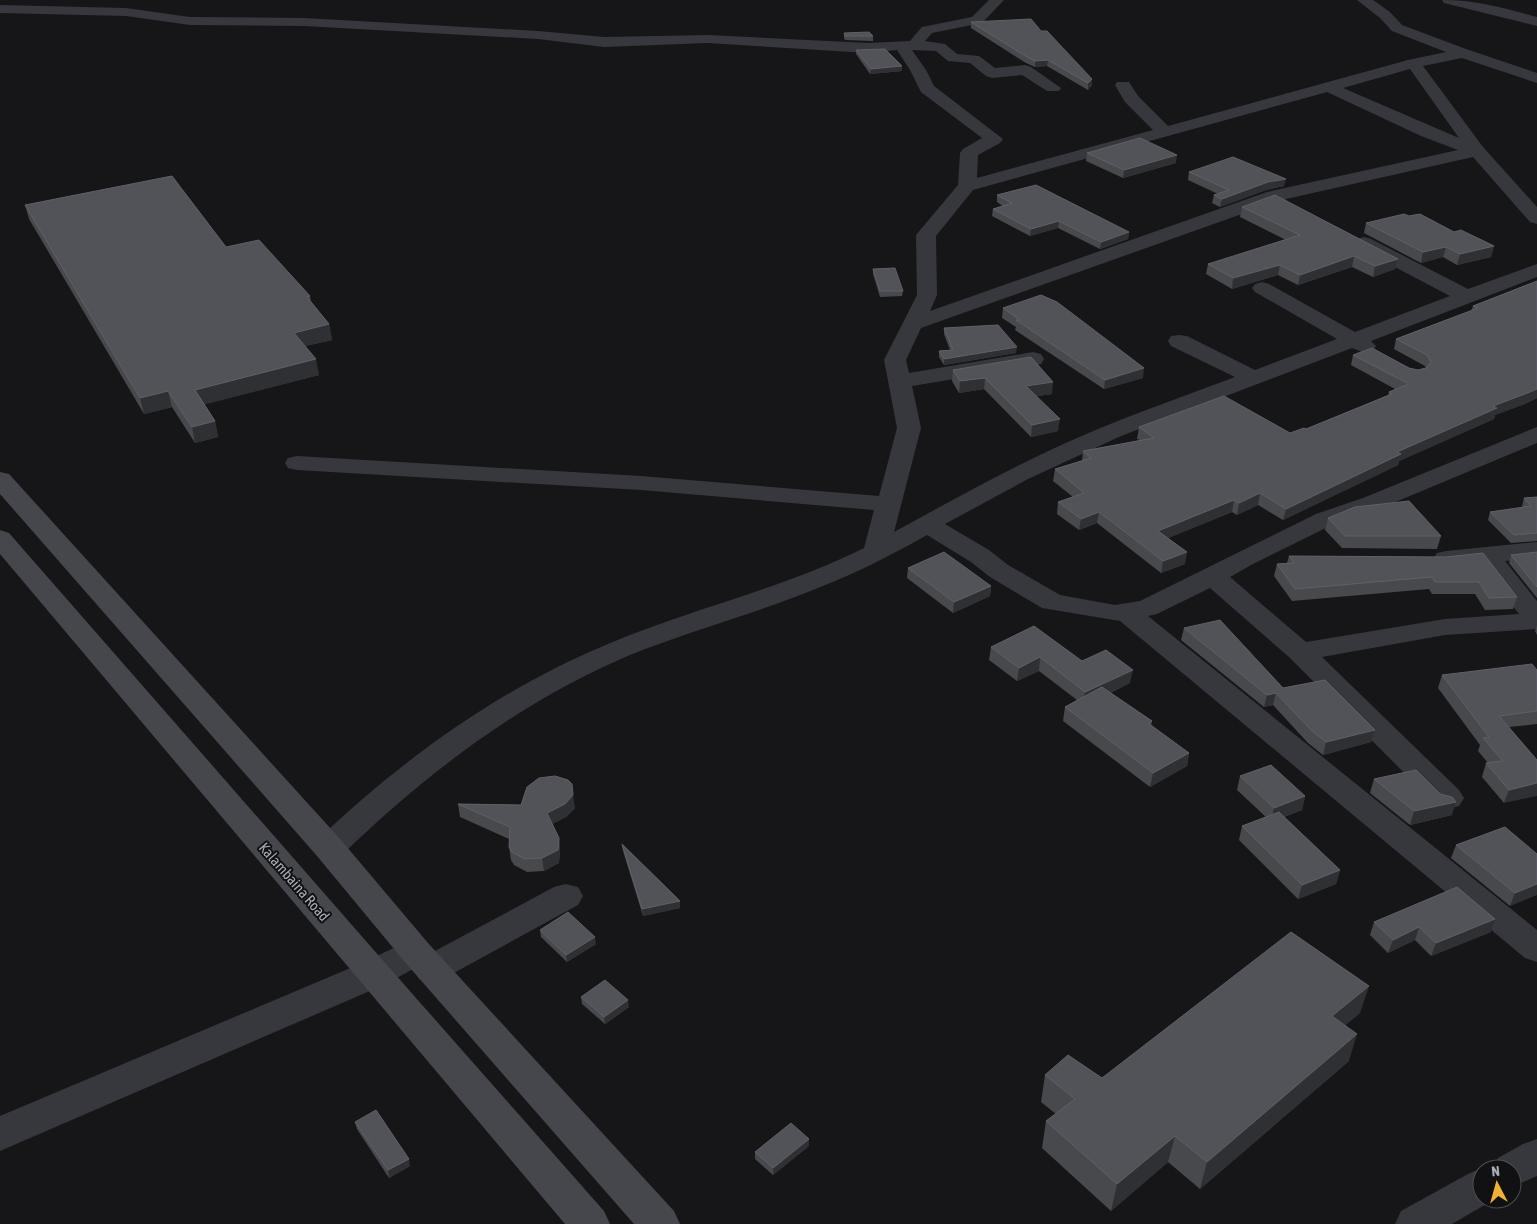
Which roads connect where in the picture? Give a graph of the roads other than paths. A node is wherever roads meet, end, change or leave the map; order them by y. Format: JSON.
{"nodes":[{"id":1,"x":20,"y":0,"type":"edge"},
{"id":2,"x":997,"y":0,"type":"edge"},
{"id":3,"x":1364,"y":0,"type":"edge"},
{"id":4,"x":1448,"y":0,"type":"edge"},
{"id":5,"x":0,"y":2,"type":"edge"},
{"id":6,"x":0,"y":9,"type":"edge"},
{"id":7,"x":1537,"y":22,"type":"edge"},
{"id":8,"x":907,"y":45,"type":"junction"},
{"id":9,"x":1463,"y":53,"type":"junction"},
{"id":10,"x":1413,"y":64,"type":"junction"},
{"id":11,"x":1537,"y":78,"type":"edge"},
{"id":12,"x":1124,"y":85,"type":"dead end"},
{"id":13,"x":1328,"y":87,"type":"junction"},
{"id":14,"x":1053,"y":88,"type":"dead end"},
{"id":15,"x":1165,"y":132,"type":"junction"},
{"id":16,"x":1477,"y":151,"type":"junction"},
{"id":17,"x":967,"y":186,"type":"junction"},
{"id":18,"x":1274,"y":196,"type":"junction"},
{"id":19,"x":1300,"y":210,"type":"edge"},
{"id":20,"x":1537,"y":218,"type":"edge"},
{"id":21,"x":1344,"y":233,"type":"edge"},
{"id":22,"x":1537,"y":270,"type":"edge"},
{"id":23,"x":1262,"y":288,"type":"dead end"},
{"id":24,"x":1467,"y":297,"type":"junction"},
{"id":25,"x":913,"y":324,"type":"junction"},
{"id":26,"x":1354,"y":340,"type":"junction"},
{"id":27,"x":1179,"y":341,"type":"dead end"},
{"id":28,"x":1380,"y":354,"type":"edge"},
{"id":29,"x":1033,"y":359,"type":"edge"},
{"id":30,"x":1254,"y":378,"type":"junction"},
{"id":31,"x":899,"y":381,"type":"junction"},
{"id":32,"x":1537,"y":434,"type":"edge"},
{"id":33,"x":296,"y":463,"type":"dead end"},
{"id":34,"x":0,"y":479,"type":"edge"},
{"id":35,"x":888,"y":504,"type":"junction"},
{"id":36,"x":928,"y":525,"type":"junction"},
{"id":37,"x":0,"y":538,"type":"edge"},
{"id":38,"x":1537,"y":550,"type":"edge"},
{"id":39,"x":876,"y":552,"type":"junction"},
{"id":40,"x":1487,"y":555,"type":"junction"},
{"id":41,"x":1244,"y":558,"type":"junction"},
{"id":42,"x":1293,"y":559,"type":"edge"},
{"id":43,"x":1422,"y":559,"type":"edge"},
{"id":44,"x":1212,"y":577,"type":"junction"},
{"id":45,"x":1126,"y":612,"type":"junction"},
{"id":46,"x":1537,"y":620,"type":"edge"},
{"id":47,"x":1300,"y":652,"type":"junction"},
{"id":48,"x":1448,"y":798,"type":"edge"},
{"id":49,"x":329,"y":848,"type":"junction"},
{"id":50,"x":566,"y":896,"type":"dead end"},
{"id":51,"x":1537,"y":949,"type":"edge"},
{"id":52,"x":424,"y":960,"type":"junction"},
{"id":53,"x":373,"y":974,"type":"junction"},
{"id":54,"x":0,"y":1134,"type":"edge"},
{"id":55,"x":1537,"y":1156,"type":"edge"},
{"id":56,"x":1522,"y":1164,"type":"edge"},
{"id":57,"x":1472,"y":1192,"type":"edge"},
{"id":58,"x":590,"y":1224,"type":"edge"},
{"id":59,"x":660,"y":1224,"type":"edge"},
{"id":60,"x":1415,"y":1224,"type":"edge"}],
"edges":[{"from":1,"to":5,"type":"street"},
{"from":2,"to":8,"type":"street"},
{"from":3,"to":9,"type":"street"},
{"from":4,"to":7,"type":"street"},
{"from":6,"to":8,"type":"street"},
{"from":8,"to":14,"type":"street"},
{"from":8,"to":17,"type":"street"},
{"from":9,"to":10,"type":"street"},
{"from":9,"to":11,"type":"street"},
{"from":10,"to":13,"type":"street"},
{"from":10,"to":16,"type":"street"},
{"from":12,"to":15,"type":"street"},
{"from":13,"to":15,"type":"street"},
{"from":13,"to":16,"type":"street"},
{"from":15,"to":17,"type":"street"},
{"from":16,"to":18,"type":"street"},
{"from":16,"to":20,"type":"street"},
{"from":17,"to":25,"type":"street"},
{"from":18,"to":19,"type":"street"},
{"from":18,"to":25,"type":"street"},
{"from":21,"to":24,"type":"street"},
{"from":22,"to":24,"type":"street"},
{"from":23,"to":26,"type":"street"},
{"from":24,"to":26,"type":"street"},
{"from":25,"to":31,"type":"street"},
{"from":26,"to":28,"type":"street"},
{"from":26,"to":30,"type":"street"},
{"from":27,"to":30,"type":"street"},
{"from":29,"to":31,"type":"street"},
{"from":30,"to":36,"type":"street"},
{"from":31,"to":35,"type":"street"},
{"from":32,"to":41,"type":"street"},
{"from":33,"to":35,"type":"street"},
{"from":34,"to":49,"type":"main road"},
{"from":35,"to":39,"type":"street"},
{"from":36,"to":39,"type":"street"},
{"from":36,"to":45,"type":"street"},
{"from":37,"to":53,"type":"main road","name":"Kalambaina Road"},
{"from":38,"to":40,"type":"street"},
{"from":39,"to":49,"type":"street"},
{"from":40,"to":43,"type":"street"},
{"from":40,"to":46,"type":"street"},
{"from":41,"to":42,"type":"street"},
{"from":41,"to":44,"type":"street"},
{"from":44,"to":45,"type":"street"},
{"from":44,"to":47,"type":"street"},
{"from":45,"to":51,"type":"street"},
{"from":46,"to":47,"type":"street"},
{"from":47,"to":48,"type":"street"},
{"from":49,"to":52,"type":"main road"},
{"from":50,"to":52,"type":"street"},
{"from":52,"to":53,"type":"street"},
{"from":52,"to":59,"type":"main road"},
{"from":53,"to":54,"type":"street"},
{"from":53,"to":58,"type":"main road","name":"Kalambaina Road"},
{"from":55,"to":56,"type":"street"},
{"from":57,"to":60,"type":"street"}]}
